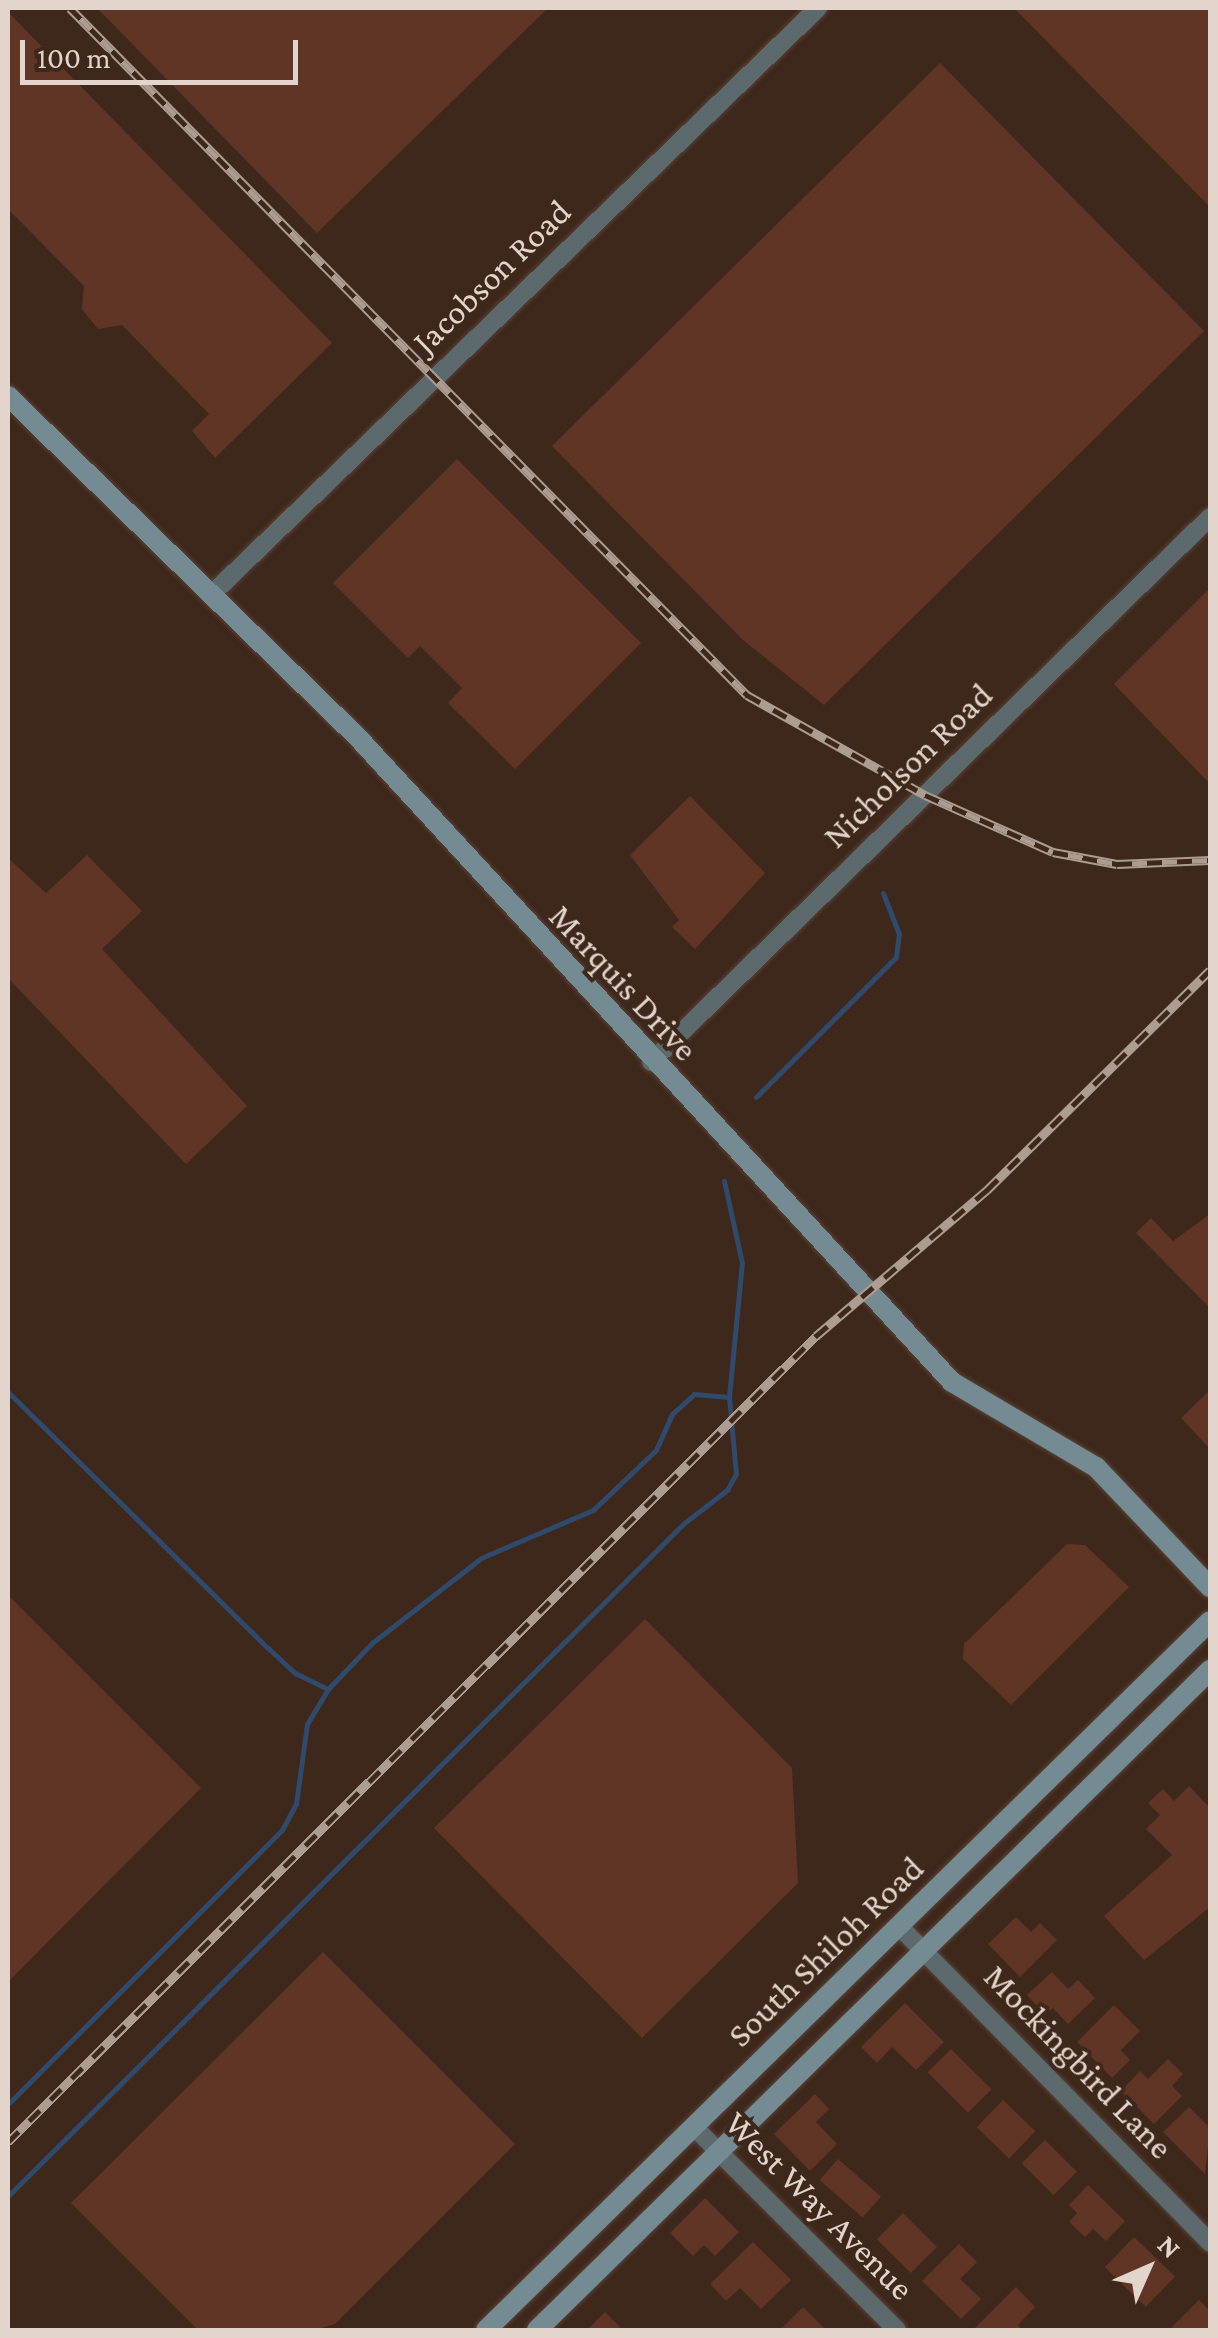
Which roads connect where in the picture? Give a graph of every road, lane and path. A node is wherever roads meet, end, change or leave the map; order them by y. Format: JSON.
{"nodes":[{"id":1,"x":818,"y":8,"type":"edge"},
{"id":2,"x":8,"y":396,"type":"edge"},
{"id":3,"x":1210,"y":516,"type":"edge"},
{"id":4,"x":212,"y":594,"type":"junction"},
{"id":5,"x":652,"y":1062,"type":"junction"},
{"id":6,"x":1210,"y":1587,"type":"edge"},
{"id":7,"x":1210,"y":1620,"type":"edge"},
{"id":8,"x":1210,"y":1670,"type":"edge"},
{"id":9,"x":899,"y":1926,"type":"junction"},
{"id":10,"x":924,"y":1951,"type":"junction"},
{"id":11,"x":694,"y":2127,"type":"junction"},
{"id":12,"x":719,"y":2152,"type":"junction"},
{"id":13,"x":1210,"y":2243,"type":"edge"},
{"id":14,"x":497,"y":2327,"type":"edge"},
{"id":15,"x":537,"y":2330,"type":"edge"},
{"id":16,"x":898,"y":2330,"type":"edge"}],
"edges":[{"from":1,"to":4,"type":"street","name":"Jacobson Road"},
{"from":2,"to":4,"type":"main road","name":"Marquis Drive"},
{"from":3,"to":5,"type":"street","name":"Nicholson Road"},
{"from":4,"to":5,"type":"main road","name":"Marquis Drive"},
{"from":5,"to":6,"type":"main road","name":"Marquis Drive"},
{"from":7,"to":9,"type":"main road","name":"South Shiloh Road"},
{"from":8,"to":10,"type":"main road","name":"South Shiloh Road"},
{"from":9,"to":10,"type":"street","name":"Mockingbird Lane"},
{"from":9,"to":11,"type":"main road","name":"South Shiloh Road"},
{"from":10,"to":12,"type":"main road","name":"South Shiloh Road"},
{"from":10,"to":13,"type":"street","name":"Mockingbird Lane"},
{"from":11,"to":12,"type":"street","name":"West Way Avenue"},
{"from":11,"to":14,"type":"main road","name":"South Shiloh Road"},
{"from":12,"to":15,"type":"main road","name":"South Shiloh Road"},
{"from":12,"to":16,"type":"street","name":"West Way Avenue"}]}
